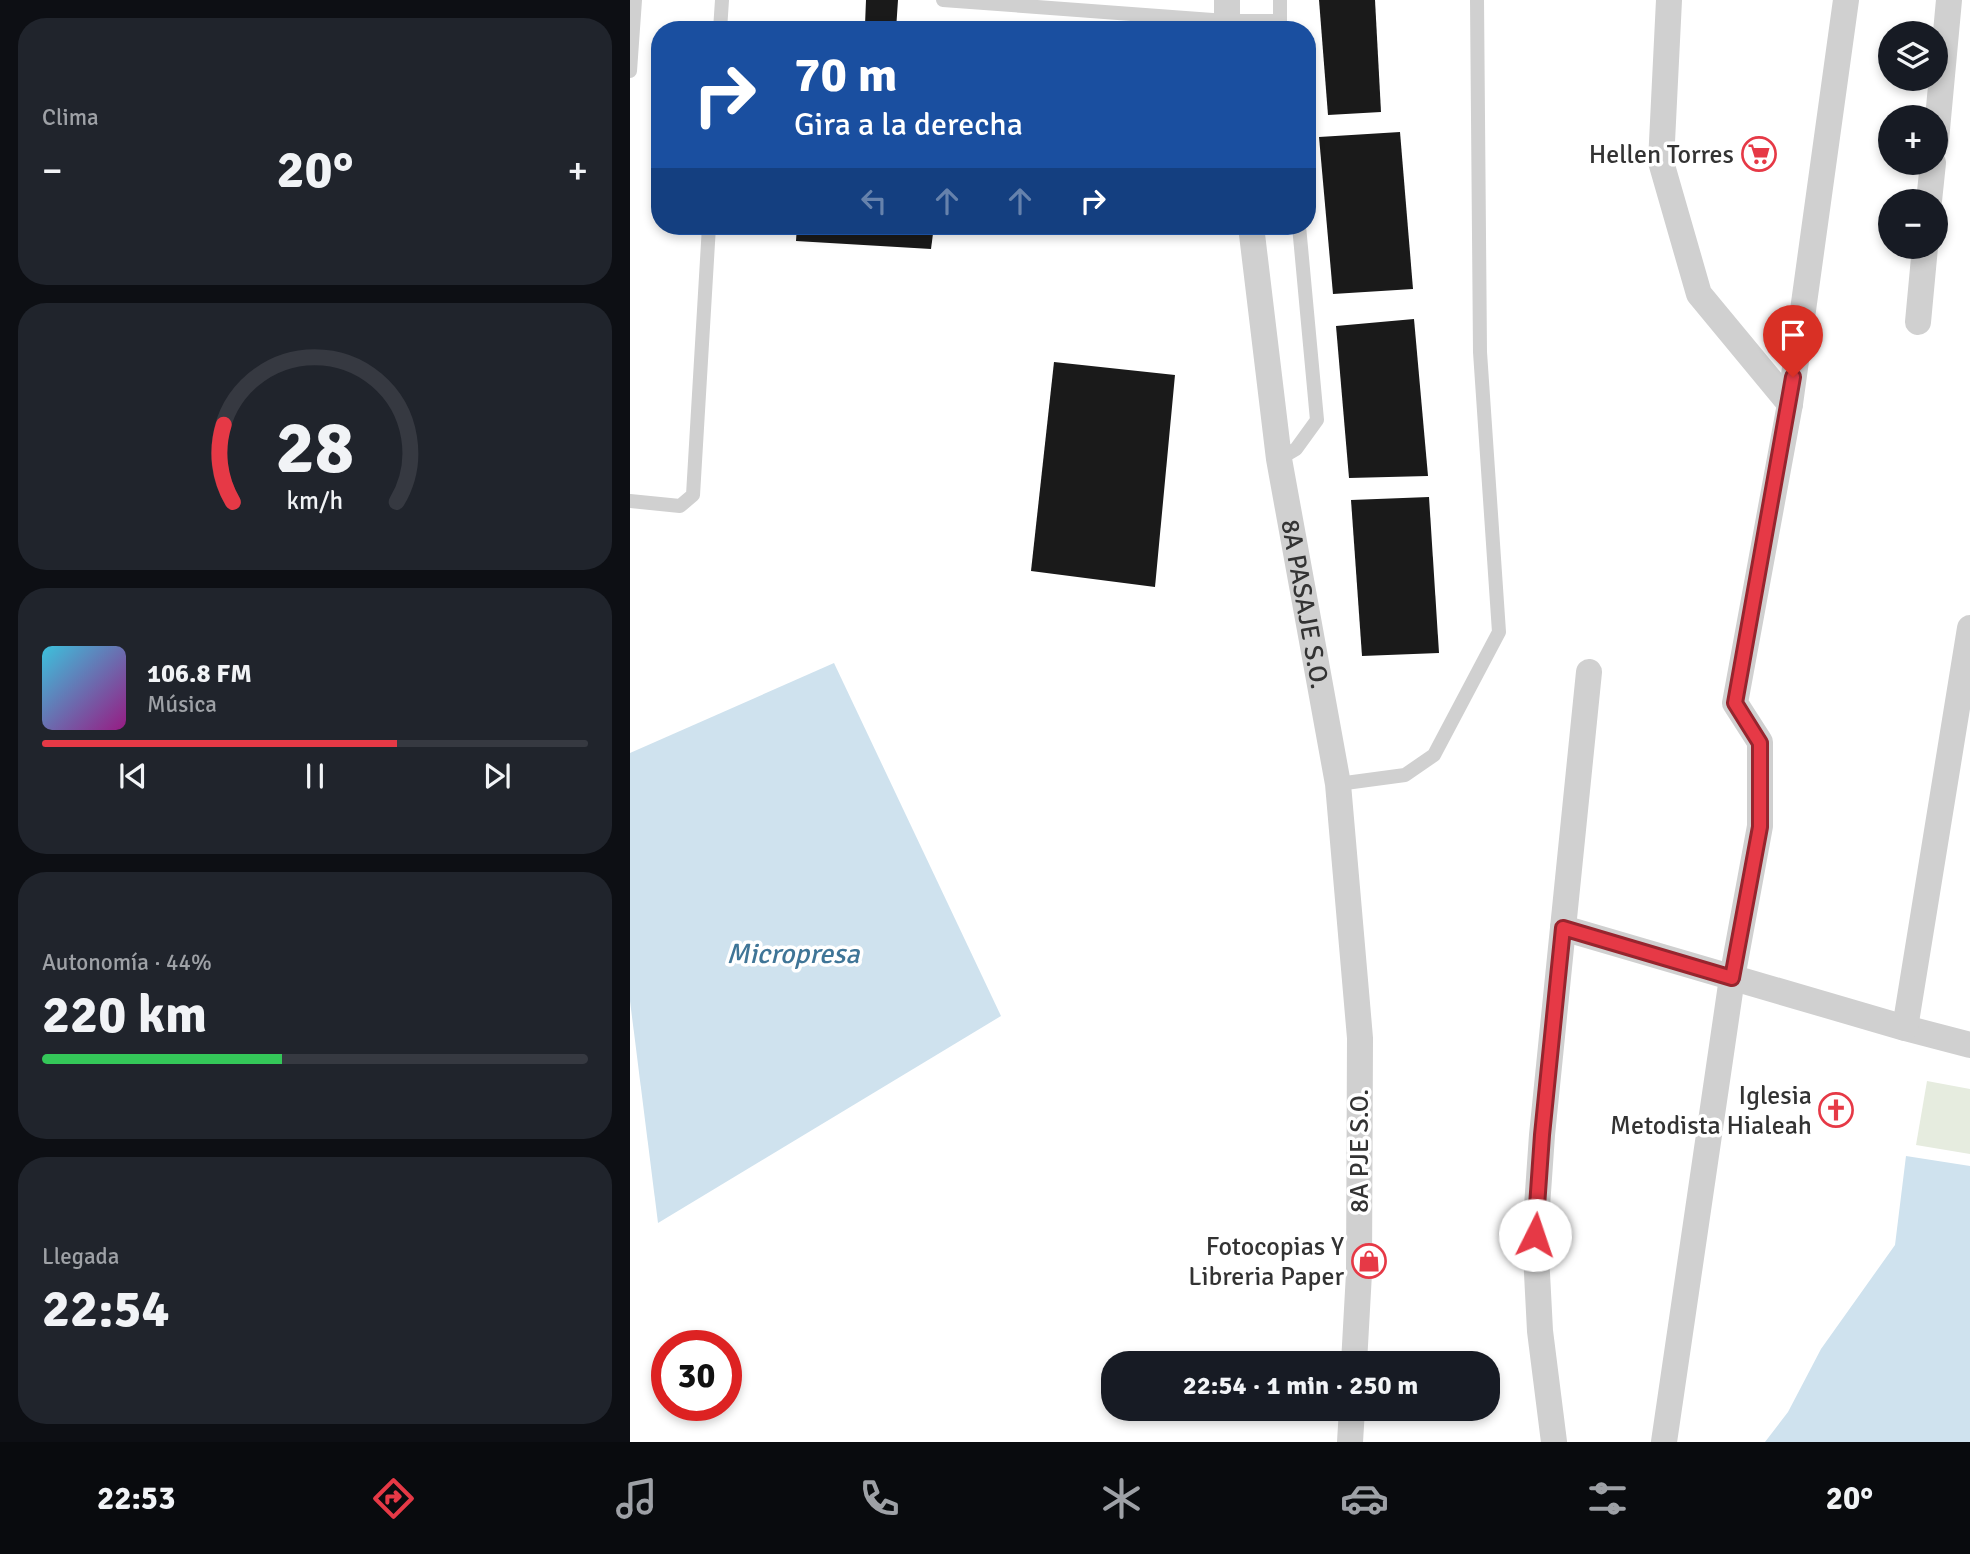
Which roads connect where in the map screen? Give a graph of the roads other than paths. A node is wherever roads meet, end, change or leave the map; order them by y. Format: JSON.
{"nodes":[{"id":1,"x":635,"y":0,"type":"edge"},
{"id":2,"x":722,"y":0,"type":"edge"},
{"id":3,"x":943,"y":0,"type":"edge"},
{"id":4,"x":1280,"y":0,"type":"edge"},
{"id":5,"x":1477,"y":0,"type":"edge"},
{"id":6,"x":1669,"y":0,"type":"edge"},
{"id":7,"x":1846,"y":0,"type":"edge"},
{"id":8,"x":1949,"y":0,"type":"edge"},
{"id":9,"x":991,"y":2,"type":"edge"},
{"id":10,"x":1227,"y":17,"type":"edge"},
{"id":11,"x":721,"y":21,"type":"edge"},
{"id":12,"x":1254,"y":21,"type":"edge"},
{"id":13,"x":1280,"y":21,"type":"edge"},
{"id":14,"x":630,"y":71,"type":"edge"},
{"id":15,"x":1939,"y":105,"type":"edge"},
{"id":16,"x":708,"y":235,"type":"edge"},
{"id":17,"x":1252,"y":235,"type":"edge"},
{"id":18,"x":1300,"y":235,"type":"edge"},
{"id":19,"x":1924,"y":259,"type":"edge"},
{"id":20,"x":1917,"y":322,"type":"dead end"},
{"id":21,"x":1790,"y":404,"type":"junction"},
{"id":22,"x":1279,"y":460,"type":"junction"},
{"id":23,"x":630,"y":502,"type":"edge"},
{"id":24,"x":1970,"y":628,"type":"edge"},
{"id":25,"x":1589,"y":672,"type":"dead end"},
{"id":26,"x":1338,"y":784,"type":"junction"},
{"id":27,"x":1563,"y":928,"type":"junction"},
{"id":28,"x":1732,"y":978,"type":"junction"},
{"id":29,"x":1354,"y":980,"type":"joint"},
{"id":30,"x":1905,"y":1028,"type":"junction"},
{"id":31,"x":1970,"y":1045,"type":"edge"},
{"id":32,"x":1355,"y":1351,"type":"edge"},
{"id":33,"x":1351,"y":1421,"type":"edge"},
{"id":34,"x":1350,"y":1442,"type":"edge"},
{"id":35,"x":1555,"y":1442,"type":"edge"},
{"id":36,"x":1664,"y":1442,"type":"edge"}],
"edges":[{"from":1,"to":14,"type":"lane"},
{"from":2,"to":11,"type":"lane"},
{"from":3,"to":9,"type":"lane"},
{"from":4,"to":13,"type":"lane"},
{"from":5,"to":26,"type":"lane"},
{"from":6,"to":21,"type":"street"},
{"from":7,"to":21,"type":"street"},
{"from":8,"to":15,"type":"street"},
{"from":9,"to":10,"type":"lane"},
{"from":10,"to":12,"type":"lane"},
{"from":16,"to":23,"type":"lane"},
{"from":17,"to":22,"type":"street","name":"8A PASAJE S.O."},
{"from":18,"to":22,"type":"lane"},
{"from":19,"to":20,"type":"street"},
{"from":21,"to":28,"type":"street"},
{"from":22,"to":26,"type":"street","name":"8A PASAJE S.O."},
{"from":24,"to":30,"type":"street"},
{"from":25,"to":27,"type":"street"},
{"from":26,"to":29,"type":"street","name":"8A PASAJE S.O."},
{"from":27,"to":28,"type":"street"},
{"from":27,"to":35,"type":"street"},
{"from":28,"to":30,"type":"street"},
{"from":28,"to":36,"type":"street"},
{"from":29,"to":32,"type":"street","name":"8A PJE S.O."},
{"from":30,"to":31,"type":"street"},
{"from":33,"to":34,"type":"street"}]}
